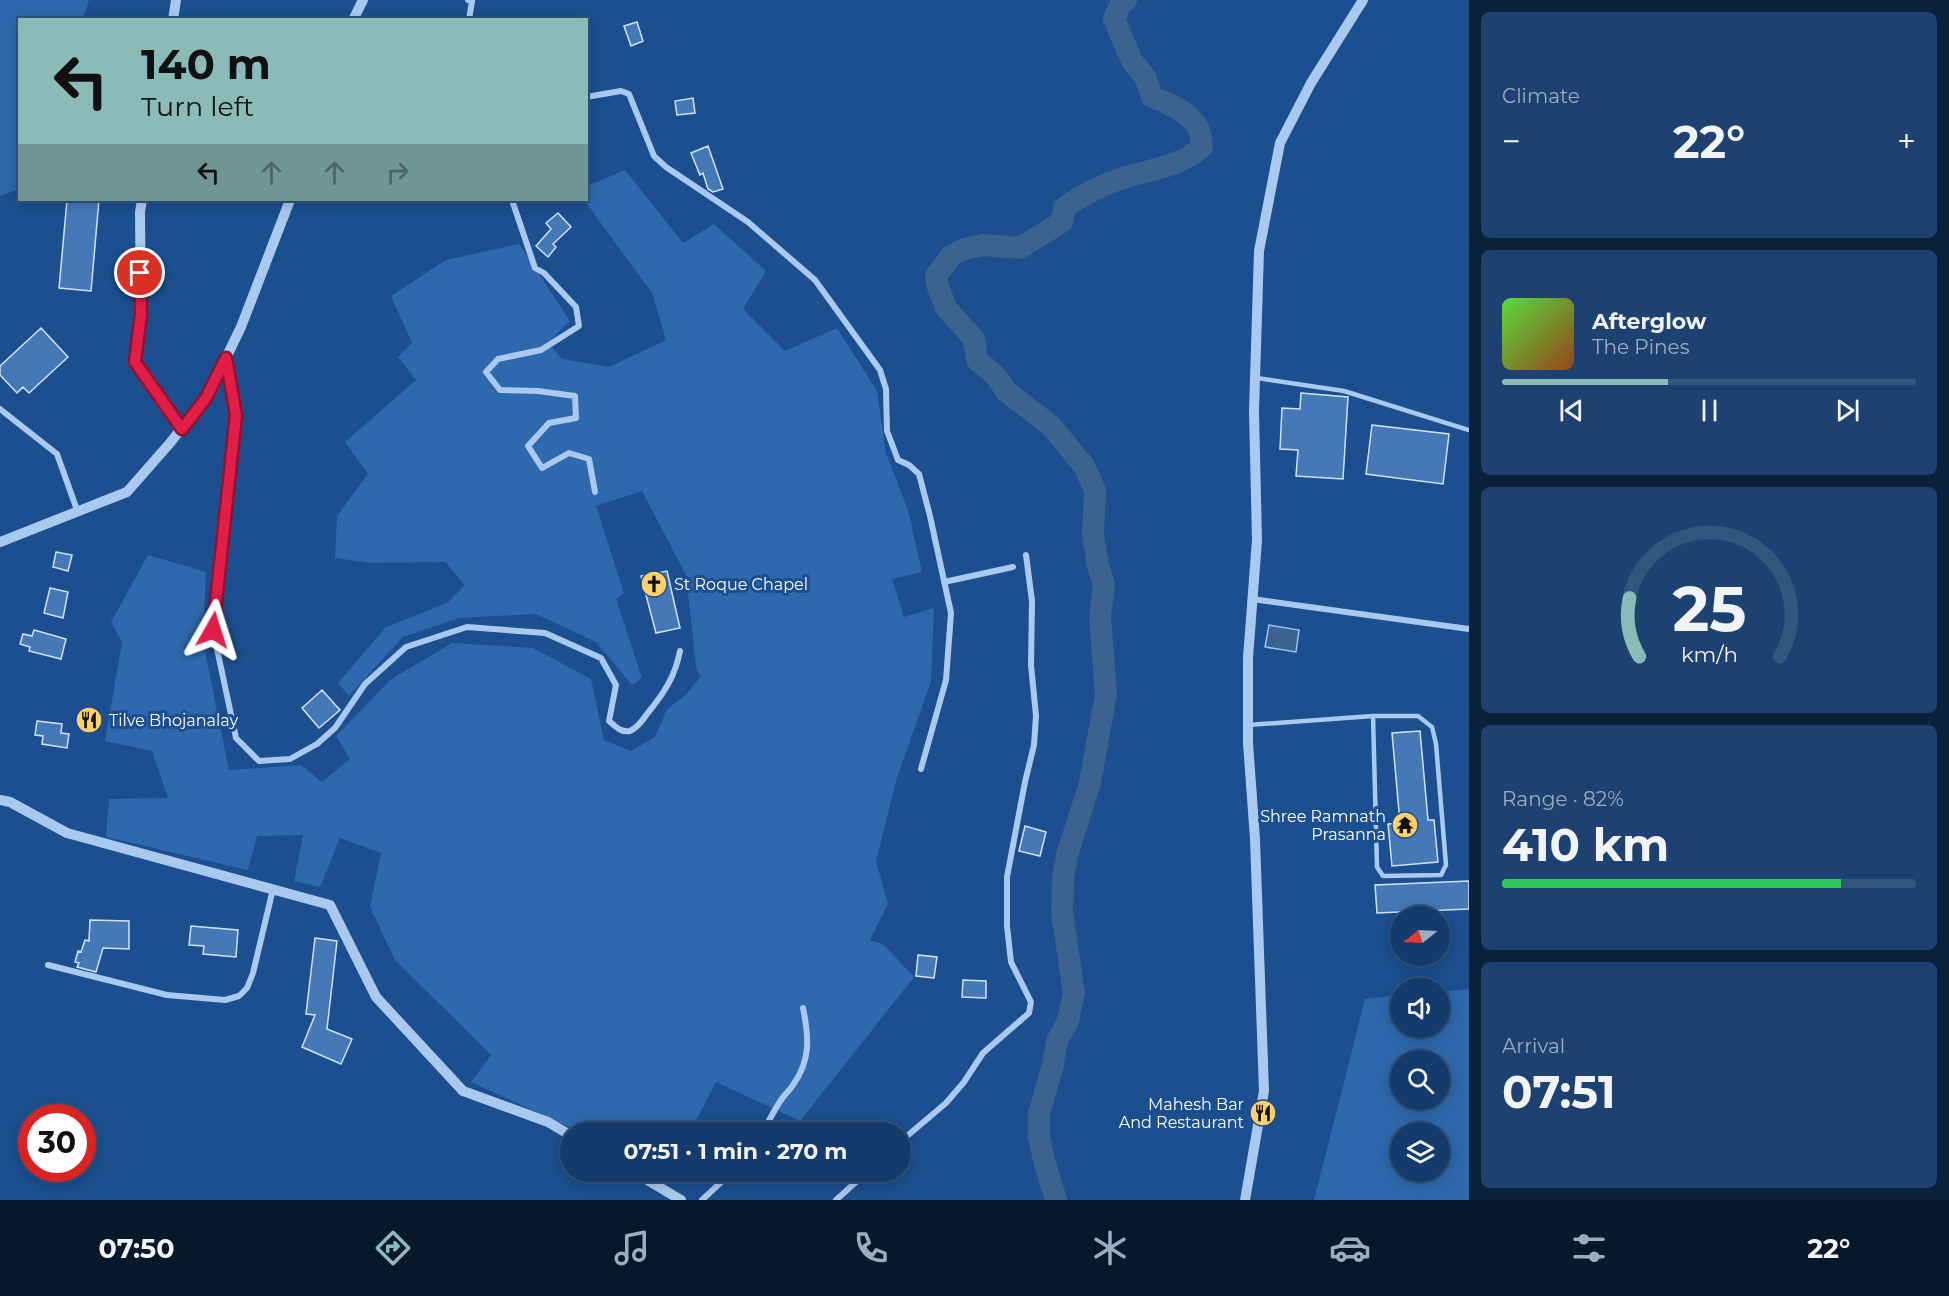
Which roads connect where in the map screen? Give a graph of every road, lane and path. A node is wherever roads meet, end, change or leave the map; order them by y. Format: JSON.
{"nodes":[{"id":1,"x":176,"y":0,"type":"edge"},
{"id":2,"x":363,"y":0,"type":"edge"},
{"id":3,"x":468,"y":0,"type":"edge"},
{"id":4,"x":1363,"y":0,"type":"edge"},
{"id":5,"x":173,"y":18,"type":"edge"},
{"id":6,"x":354,"y":18,"type":"edge"},
{"id":7,"x":469,"y":18,"type":"edge"},
{"id":8,"x":588,"y":97,"type":"edge"},
{"id":9,"x":142,"y":201,"type":"edge"},
{"id":10,"x":290,"y":201,"type":"edge"},
{"id":11,"x":512,"y":201,"type":"edge"},
{"id":12,"x":226,"y":358,"type":"junction"},
{"id":13,"x":1256,"y":378,"type":"junction"},
{"id":14,"x":0,"y":409,"type":"edge"},
{"id":15,"x":182,"y":429,"type":"junction"},
{"id":16,"x":1469,"y":430,"type":"edge"},
{"id":17,"x":595,"y":492,"type":"dead end"},
{"id":18,"x":77,"y":510,"type":"junction"},
{"id":19,"x":0,"y":542,"type":"edge"},
{"id":20,"x":1026,"y":555,"type":"dead end"},
{"id":21,"x":1012,"y":567,"type":"dead end"},
{"id":22,"x":944,"y":582,"type":"junction"},
{"id":23,"x":1252,"y":599,"type":"junction"},
{"id":24,"x":1469,"y":629,"type":"edge"},
{"id":25,"x":680,"y":651,"type":"dead end"},
{"id":26,"x":1373,"y":716,"type":"junction"},
{"id":27,"x":1248,"y":725,"type":"junction"},
{"id":28,"x":921,"y":768,"type":"dead end"},
{"id":29,"x":0,"y":800,"type":"edge"},
{"id":30,"x":273,"y":889,"type":"junction"},
{"id":31,"x":48,"y":965,"type":"dead end"},
{"id":32,"x":803,"y":1008,"type":"dead end"},
{"id":33,"x":768,"y":1122,"type":"edge"},
{"id":34,"x":560,"y":1129,"type":"edge"},
{"id":35,"x":911,"y":1133,"type":"edge"},
{"id":36,"x":651,"y":1182,"type":"edge"},
{"id":37,"x":721,"y":1182,"type":"edge"},
{"id":38,"x":856,"y":1182,"type":"edge"},
{"id":39,"x":681,"y":1200,"type":"edge"},
{"id":40,"x":702,"y":1200,"type":"edge"},
{"id":41,"x":836,"y":1200,"type":"edge"},
{"id":42,"x":1245,"y":1200,"type":"edge"}],
"edges":[{"from":1,"to":5,"type":"street"},
{"from":2,"to":6,"type":"street"},
{"from":3,"to":7,"type":"street"},
{"from":4,"to":13,"type":"street"},
{"from":8,"to":22,"type":"street"},
{"from":9,"to":15,"type":"street"},
{"from":10,"to":12,"type":"street"},
{"from":11,"to":17,"type":"street"},
{"from":12,"to":15,"type":"street"},
{"from":12,"to":25,"type":"street"},
{"from":13,"to":16,"type":"lane"},
{"from":13,"to":23,"type":"street"},
{"from":14,"to":18,"type":"street"},
{"from":15,"to":18,"type":"street"},
{"from":18,"to":19,"type":"street"},
{"from":20,"to":35,"type":"street"},
{"from":21,"to":22,"type":"street"},
{"from":22,"to":28,"type":"street"},
{"from":23,"to":24,"type":"street"},
{"from":23,"to":27,"type":"street"},
{"from":26,"to":26,"type":"lane"},
{"from":26,"to":27,"type":"lane"},
{"from":27,"to":42,"type":"street"},
{"from":29,"to":30,"type":"street"},
{"from":30,"to":31,"type":"street"},
{"from":30,"to":34,"type":"street"},
{"from":32,"to":33,"type":"street"},
{"from":36,"to":39,"type":"street"},
{"from":37,"to":40,"type":"street"},
{"from":38,"to":41,"type":"street"}]}
